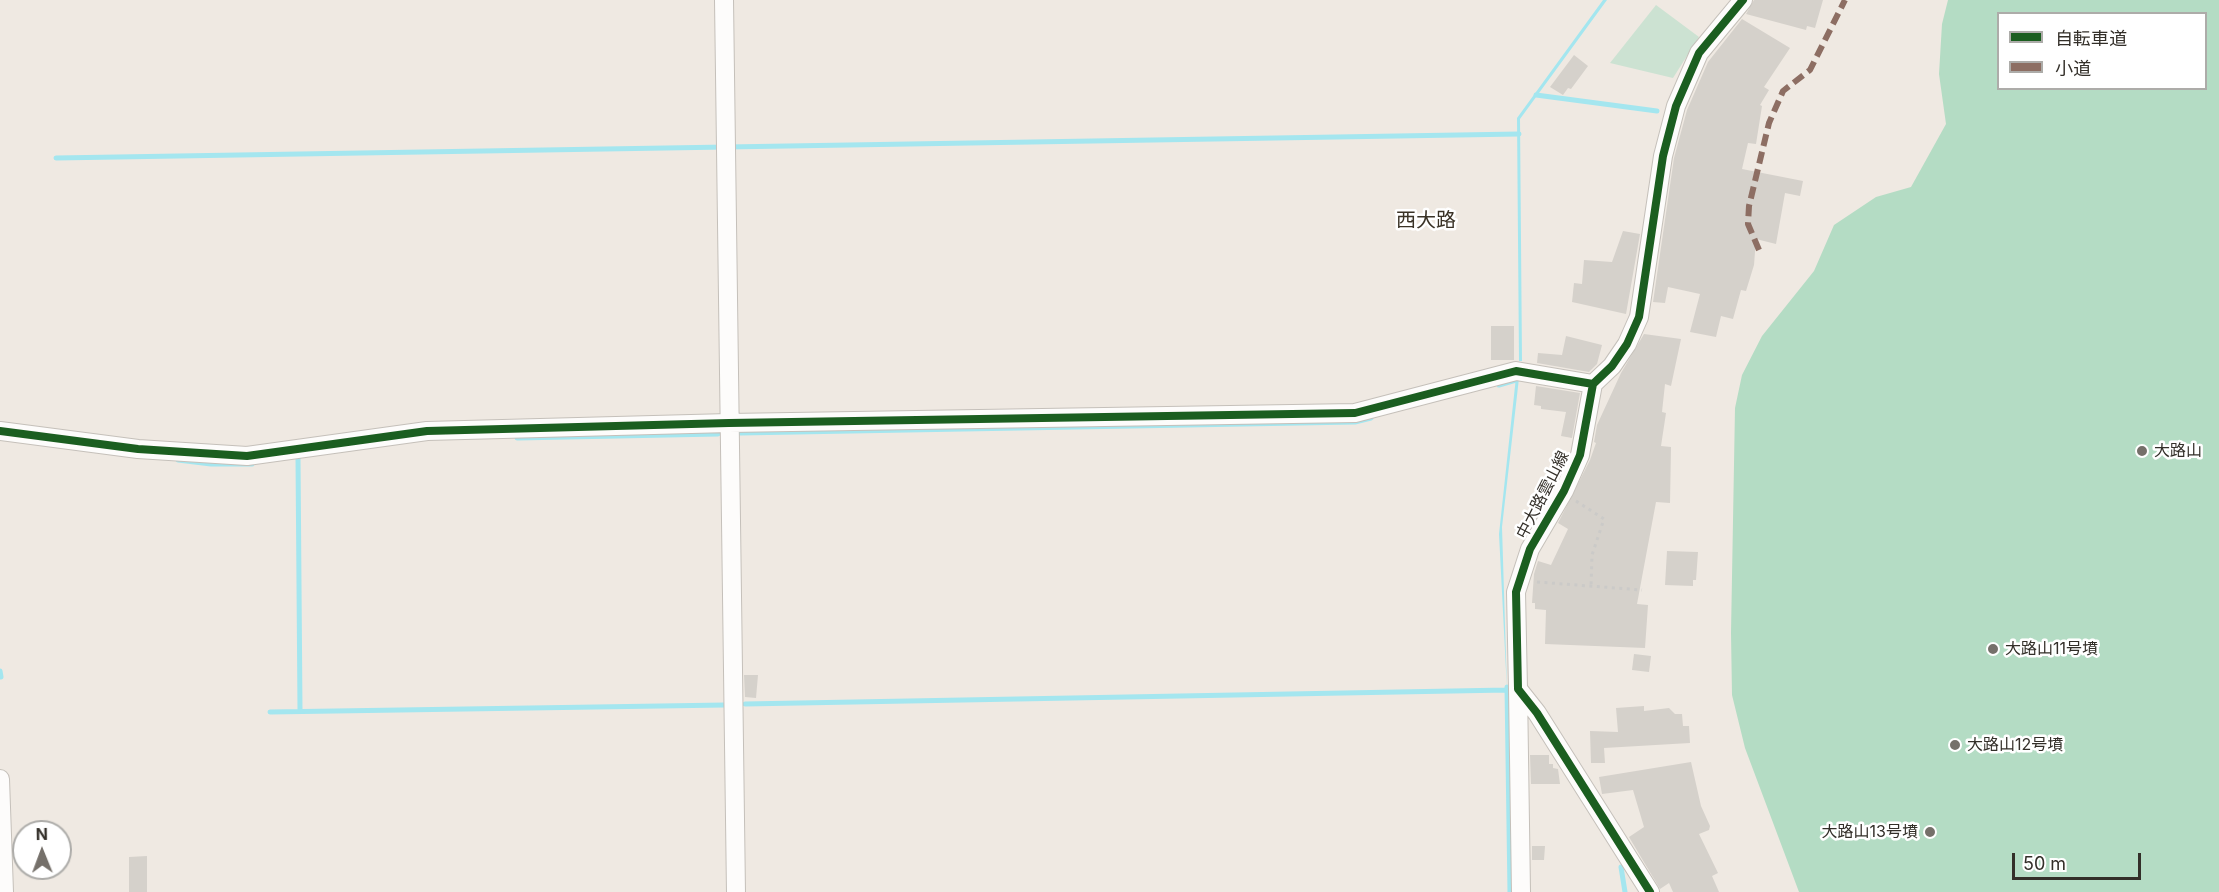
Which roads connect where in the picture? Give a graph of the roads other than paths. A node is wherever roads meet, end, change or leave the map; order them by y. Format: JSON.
{"nodes":[{"id":1,"x":724,"y":0,"type":"edge"},
{"id":2,"x":1743,"y":0,"type":"edge"},
{"id":3,"x":1593,"y":384,"type":"junction"},
{"id":4,"x":729,"y":423,"type":"junction"},
{"id":5,"x":0,"y":430,"type":"edge"},
{"id":6,"x":1518,"y":690,"type":"junction"},
{"id":7,"x":0,"y":779,"type":"edge"},
{"id":8,"x":4,"y":892,"type":"edge"},
{"id":9,"x":736,"y":892,"type":"edge"},
{"id":10,"x":1521,"y":892,"type":"edge"},
{"id":11,"x":1650,"y":892,"type":"edge"}],
"edges":[{"from":1,"to":4,"type":"street"},
{"from":2,"to":3,"type":"street"},
{"from":3,"to":4,"type":"street"},
{"from":3,"to":6,"type":"street","name":"中大路雲山線"},
{"from":4,"to":5,"type":"street"},
{"from":4,"to":9,"type":"street"},
{"from":6,"to":10,"type":"street","name":"中大路雲山線"},
{"from":6,"to":11,"type":"street"},
{"from":7,"to":8,"type":"street"}]}
